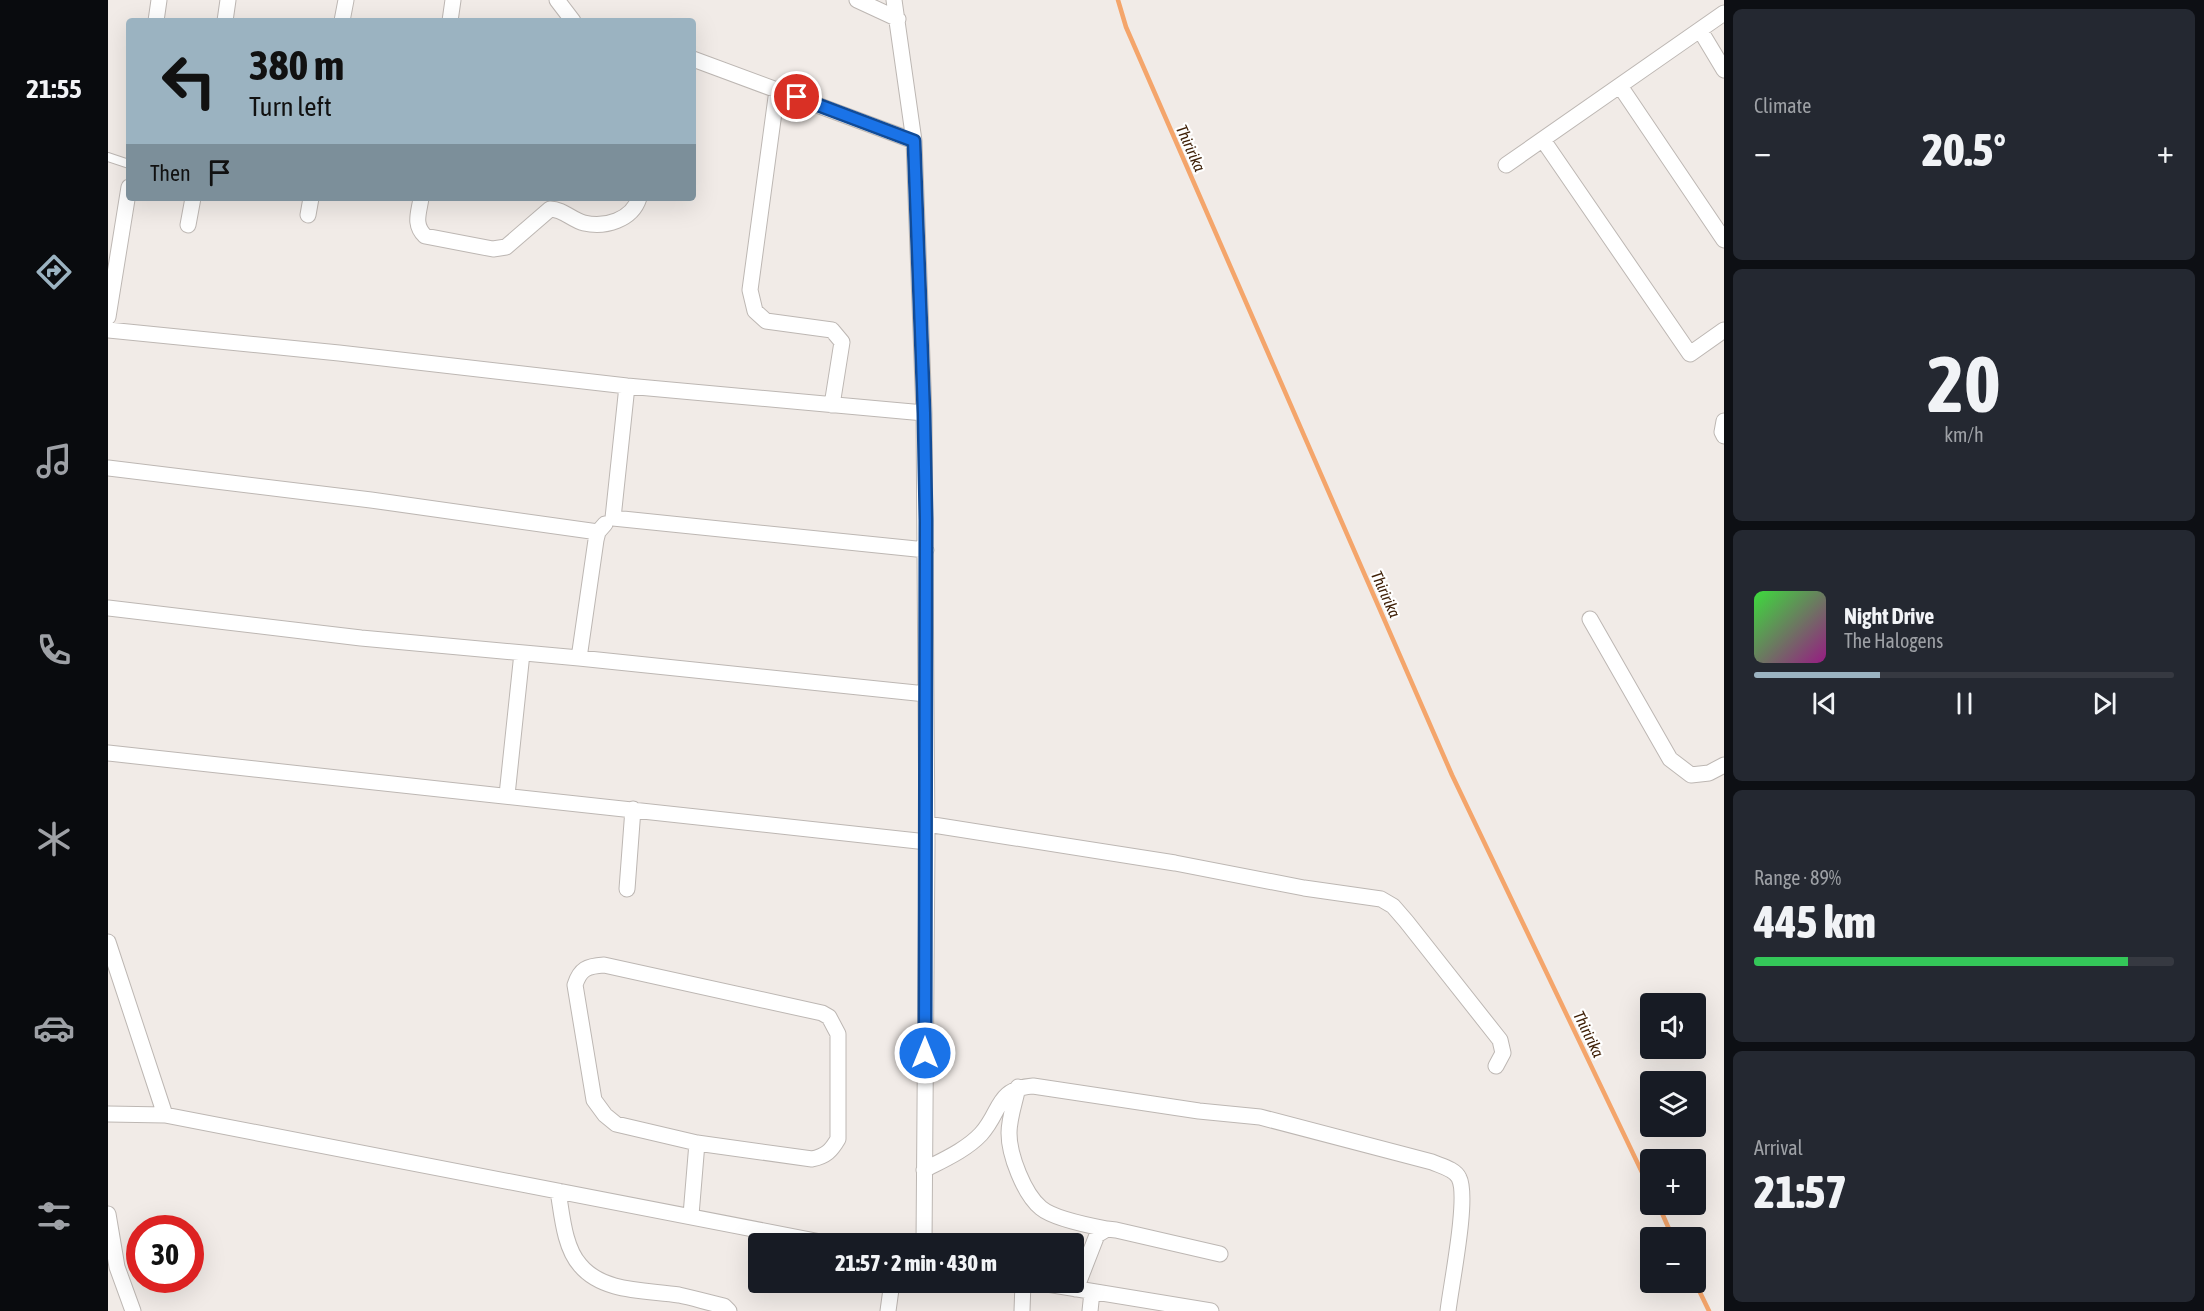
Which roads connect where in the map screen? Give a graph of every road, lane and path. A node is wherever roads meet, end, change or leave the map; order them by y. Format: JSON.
{"nodes":[{"id":1,"x":159,"y":0,"type":"edge"},
{"id":2,"x":228,"y":0,"type":"edge"},
{"id":3,"x":346,"y":0,"type":"edge"},
{"id":4,"x":453,"y":0,"type":"edge"},
{"id":5,"x":557,"y":0,"type":"edge"},
{"id":6,"x":857,"y":0,"type":"edge"},
{"id":7,"x":894,"y":0,"type":"edge"},
{"id":8,"x":1724,"y":13,"type":"edge"},
{"id":9,"x":156,"y":18,"type":"edge"},
{"id":10,"x":225,"y":18,"type":"edge"},
{"id":11,"x":343,"y":18,"type":"edge"},
{"id":12,"x":450,"y":18,"type":"edge"},
{"id":13,"x":571,"y":18,"type":"edge"},
{"id":14,"x":898,"y":19,"type":"junction"},
{"id":15,"x":1700,"y":30,"type":"junction"},
{"id":16,"x":696,"y":60,"type":"edge"},
{"id":17,"x":1724,"y":70,"type":"edge"},
{"id":18,"x":1620,"y":86,"type":"junction"},
{"id":19,"x":777,"y":90,"type":"junction"},
{"id":20,"x":1543,"y":140,"type":"junction"},
{"id":21,"x":914,"y":141,"type":"junction"},
{"id":22,"x":108,"y":158,"type":"edge"},
{"id":23,"x":126,"y":163,"type":"edge"},
{"id":24,"x":1506,"y":165,"type":"dead end"},
{"id":25,"x":127,"y":201,"type":"edge"},
{"id":26,"x":192,"y":201,"type":"edge"},
{"id":27,"x":310,"y":201,"type":"edge"},
{"id":28,"x":420,"y":201,"type":"edge"},
{"id":29,"x":638,"y":201,"type":"edge"},
{"id":30,"x":308,"y":215,"type":"dead end"},
{"id":31,"x":188,"y":225,"type":"dead end"},
{"id":32,"x":1724,"y":240,"type":"edge"},
{"id":33,"x":108,"y":317,"type":"edge"},
{"id":34,"x":108,"y":330,"type":"edge"},
{"id":35,"x":1724,"y":330,"type":"edge"},
{"id":36,"x":627,"y":386,"type":"junction"},
{"id":37,"x":832,"y":405,"type":"junction"},
{"id":38,"x":924,"y":413,"type":"junction"},
{"id":39,"x":1724,"y":421,"type":"edge"},
{"id":40,"x":1724,"y":436,"type":"edge"},
{"id":41,"x":108,"y":468,"type":"edge"},
{"id":42,"x":613,"y":518,"type":"junction"},
{"id":43,"x":598,"y":532,"type":"junction"},
{"id":44,"x":926,"y":550,"type":"junction"},
{"id":45,"x":108,"y":608,"type":"edge"},
{"id":46,"x":1590,"y":619,"type":"dead end"},
{"id":47,"x":522,"y":653,"type":"junction"},
{"id":48,"x":579,"y":658,"type":"junction"},
{"id":49,"x":926,"y":694,"type":"junction"},
{"id":50,"x":108,"y":753,"type":"edge"},
{"id":51,"x":1724,"y":765,"type":"edge"},
{"id":52,"x":507,"y":795,"type":"junction"},
{"id":53,"x":633,"y":809,"type":"junction"},
{"id":54,"x":927,"y":824,"type":"junction"},
{"id":55,"x":927,"y":842,"type":"junction"},
{"id":56,"x":627,"y":889,"type":"dead end"},
{"id":57,"x":108,"y":942,"type":"edge"},
{"id":58,"x":1496,"y":1066,"type":"dead end"},
{"id":59,"x":1017,"y":1088,"type":"junction"},
{"id":60,"x":108,"y":1114,"type":"edge"},
{"id":61,"x":165,"y":1115,"type":"junction"},
{"id":62,"x":697,"y":1143,"type":"junction"},
{"id":63,"x":924,"y":1170,"type":"junction"},
{"id":64,"x":558,"y":1191,"type":"junction"},
{"id":65,"x":108,"y":1214,"type":"edge"},
{"id":66,"x":691,"y":1215,"type":"junction"},
{"id":67,"x":1107,"y":1229,"type":"junction"},
{"id":68,"x":778,"y":1233,"type":"edge"},
{"id":69,"x":924,"y":1233,"type":"edge"},
{"id":70,"x":1220,"y":1254,"type":"dead end"},
{"id":71,"x":1084,"y":1268,"type":"edge"},
{"id":72,"x":1084,"y":1290,"type":"edge"},
{"id":73,"x":1092,"y":1292,"type":"junction"},
{"id":74,"x":890,"y":1293,"type":"edge"},
{"id":75,"x":1023,"y":1293,"type":"edge"},
{"id":76,"x":133,"y":1311,"type":"edge"},
{"id":77,"x":729,"y":1311,"type":"edge"},
{"id":78,"x":888,"y":1311,"type":"edge"},
{"id":79,"x":1022,"y":1311,"type":"edge"},
{"id":80,"x":1090,"y":1311,"type":"edge"},
{"id":81,"x":1210,"y":1311,"type":"edge"},
{"id":82,"x":1448,"y":1311,"type":"edge"}],
"edges":[{"from":1,"to":9,"type":"street"},
{"from":2,"to":10,"type":"street"},
{"from":3,"to":11,"type":"street"},
{"from":4,"to":12,"type":"street"},
{"from":5,"to":13,"type":"street"},
{"from":6,"to":14,"type":"street"},
{"from":7,"to":14,"type":"street"},
{"from":8,"to":15,"type":"street"},
{"from":14,"to":21,"type":"street"},
{"from":15,"to":17,"type":"street"},
{"from":15,"to":18,"type":"street"},
{"from":16,"to":19,"type":"street"},
{"from":18,"to":20,"type":"street"},
{"from":18,"to":32,"type":"street"},
{"from":19,"to":21,"type":"street"},
{"from":19,"to":37,"type":"street"},
{"from":20,"to":24,"type":"street"},
{"from":20,"to":35,"type":"street"},
{"from":21,"to":38,"type":"street"},
{"from":22,"to":23,"type":"lane"},
{"from":25,"to":33,"type":"street"},
{"from":26,"to":31,"type":"street"},
{"from":27,"to":30,"type":"street"},
{"from":28,"to":29,"type":"street"},
{"from":34,"to":36,"type":"street"},
{"from":36,"to":37,"type":"street"},
{"from":36,"to":42,"type":"street"},
{"from":37,"to":38,"type":"street"},
{"from":38,"to":44,"type":"street"},
{"from":39,"to":40,"type":"street"},
{"from":41,"to":43,"type":"street"},
{"from":42,"to":43,"type":"street"},
{"from":42,"to":44,"type":"street"},
{"from":43,"to":48,"type":"street"},
{"from":44,"to":49,"type":"street"},
{"from":45,"to":47,"type":"street"},
{"from":46,"to":51,"type":"street"},
{"from":47,"to":48,"type":"street"},
{"from":47,"to":52,"type":"street"},
{"from":48,"to":49,"type":"street"},
{"from":49,"to":54,"type":"street"},
{"from":50,"to":52,"type":"street"},
{"from":52,"to":53,"type":"street"},
{"from":53,"to":55,"type":"street"},
{"from":53,"to":56,"type":"street"},
{"from":54,"to":55,"type":"street"},
{"from":54,"to":58,"type":"street"},
{"from":55,"to":63,"type":"street"},
{"from":57,"to":61,"type":"street"},
{"from":59,"to":63,"type":"street"},
{"from":59,"to":67,"type":"street"},
{"from":59,"to":82,"type":"street"},
{"from":60,"to":61,"type":"street"},
{"from":61,"to":64,"type":"street"},
{"from":62,"to":62,"type":"street"},
{"from":62,"to":66,"type":"street"},
{"from":63,"to":69,"type":"street"},
{"from":64,"to":66,"type":"street"},
{"from":64,"to":77,"type":"street"},
{"from":65,"to":76,"type":"street"},
{"from":66,"to":68,"type":"street"},
{"from":67,"to":70,"type":"street"},
{"from":67,"to":71,"type":"street"},
{"from":72,"to":73,"type":"street"},
{"from":73,"to":80,"type":"street"},
{"from":73,"to":81,"type":"street"},
{"from":74,"to":78,"type":"street"},
{"from":75,"to":79,"type":"street"}]}
